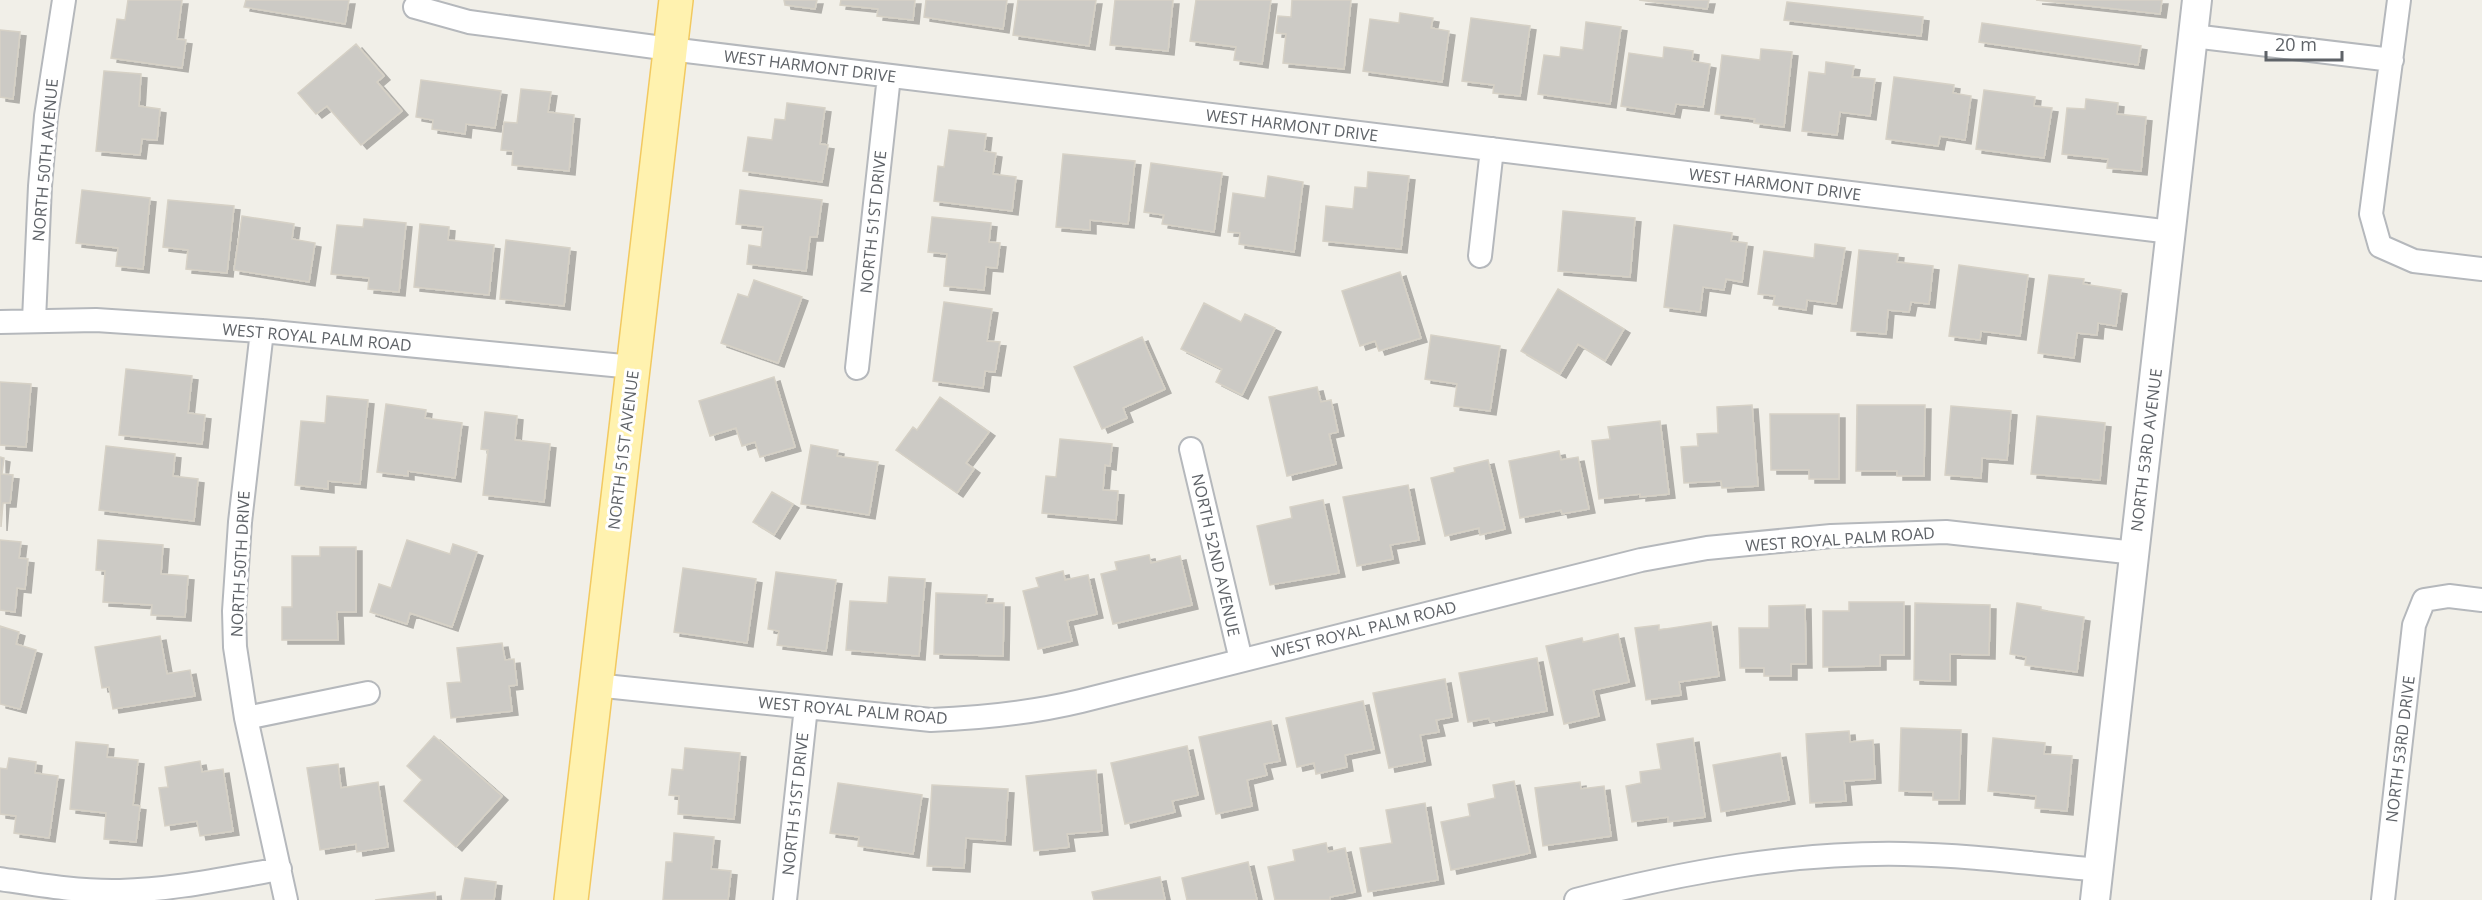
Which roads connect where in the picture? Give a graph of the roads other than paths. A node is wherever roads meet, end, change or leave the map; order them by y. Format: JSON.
{"nodes":[{"id":1,"x":64,"y":0,"type":"edge"},
{"id":2,"x":676,"y":0,"type":"edge"},
{"id":3,"x":2197,"y":0,"type":"edge"},
{"id":4,"x":2398,"y":0,"type":"edge"},
{"id":5,"x":415,"y":7,"type":"dead end"},
{"id":6,"x":2193,"y":36,"type":"junction"},
{"id":7,"x":670,"y":49,"type":"junction"},
{"id":8,"x":2392,"y":60,"type":"junction"},
{"id":9,"x":889,"y":76,"type":"junction"},
{"id":10,"x":1492,"y":149,"type":"junction"},
{"id":11,"x":2171,"y":232,"type":"junction"},
{"id":12,"x":1480,"y":256,"type":"dead end"},
{"id":13,"x":2482,"y":269,"type":"edge"},
{"id":14,"x":34,"y":320,"type":"junction"},
{"id":15,"x":0,"y":322,"type":"edge"},
{"id":16,"x":262,"y":331,"type":"junction"},
{"id":17,"x":633,"y":367,"type":"junction"},
{"id":18,"x":857,"y":368,"type":"dead end"},
{"id":19,"x":1191,"y":449,"type":"dead end"},
{"id":20,"x":2134,"y":552,"type":"junction"},
{"id":21,"x":2482,"y":600,"type":"edge"},
{"id":22,"x":1241,"y":660,"type":"junction"},
{"id":23,"x":595,"y":684,"type":"junction"},
{"id":24,"x":368,"y":693,"type":"dead end"},
{"id":25,"x":806,"y":707,"type":"junction"},
{"id":26,"x":246,"y":718,"type":"junction"},
{"id":27,"x":280,"y":869,"type":"junction"},
{"id":28,"x":2099,"y":870,"type":"junction"},
{"id":29,"x":0,"y":879,"type":"edge"},
{"id":30,"x":286,"y":900,"type":"edge"},
{"id":31,"x":571,"y":900,"type":"edge"},
{"id":32,"x":785,"y":900,"type":"edge"},
{"id":33,"x":1576,"y":900,"type":"edge"},
{"id":34,"x":2095,"y":900,"type":"edge"},
{"id":35,"x":2382,"y":900,"type":"edge"}],
"edges":[{"from":1,"to":14,"type":"street","name":"NORTH 50TH AVENUE"},
{"from":2,"to":7,"type":"main road","name":"NORTH 51ST AVENUE"},
{"from":3,"to":6,"type":"street","name":"NORTH 53RD AVENUE"},
{"from":4,"to":8,"type":"street"},
{"from":5,"to":7,"type":"street","name":"WEST HARMONT DRIVE"},
{"from":6,"to":8,"type":"street"},
{"from":6,"to":11,"type":"street","name":"NORTH 53RD AVENUE"},
{"from":7,"to":9,"type":"street","name":"WEST HARMONT DRIVE"},
{"from":7,"to":17,"type":"main road","name":"NORTH 51ST AVENUE"},
{"from":8,"to":13,"type":"street"},
{"from":9,"to":10,"type":"street","name":"WEST HARMONT DRIVE"},
{"from":9,"to":18,"type":"street","name":"NORTH 51ST DRIVE"},
{"from":10,"to":11,"type":"street","name":"WEST HARMONT DRIVE"},
{"from":10,"to":12,"type":"street"},
{"from":11,"to":20,"type":"street","name":"NORTH 53RD AVENUE"},
{"from":14,"to":15,"type":"street","name":"WEST ROYAL PALM ROAD"},
{"from":14,"to":16,"type":"street","name":"WEST ROYAL PALM ROAD"},
{"from":16,"to":17,"type":"street","name":"WEST ROYAL PALM ROAD"},
{"from":16,"to":26,"type":"street","name":"NORTH 50TH DRIVE"},
{"from":17,"to":23,"type":"main road","name":"NORTH 51ST AVENUE"},
{"from":19,"to":22,"type":"street","name":"NORTH 52ND AVENUE"},
{"from":20,"to":22,"type":"street","name":"WEST ROYAL PALM ROAD"},
{"from":20,"to":28,"type":"street","name":"NORTH 53RD AVENUE"},
{"from":21,"to":35,"type":"street","name":"NORTH 53RD DRIVE"},
{"from":22,"to":25,"type":"street","name":"WEST ROYAL PALM ROAD"},
{"from":23,"to":25,"type":"street","name":"WEST ROYAL PALM ROAD"},
{"from":23,"to":31,"type":"main road","name":"NORTH 51ST AVENUE"},
{"from":24,"to":26,"type":"street"},
{"from":25,"to":32,"type":"street","name":"NORTH 51ST DRIVE"},
{"from":26,"to":27,"type":"street","name":"NORTH 50TH DRIVE"},
{"from":27,"to":29,"type":"street"},
{"from":27,"to":30,"type":"street","name":"NORTH 50TH DRIVE"},
{"from":28,"to":33,"type":"street"},
{"from":28,"to":34,"type":"street","name":"NORTH 53RD AVENUE"}]}
